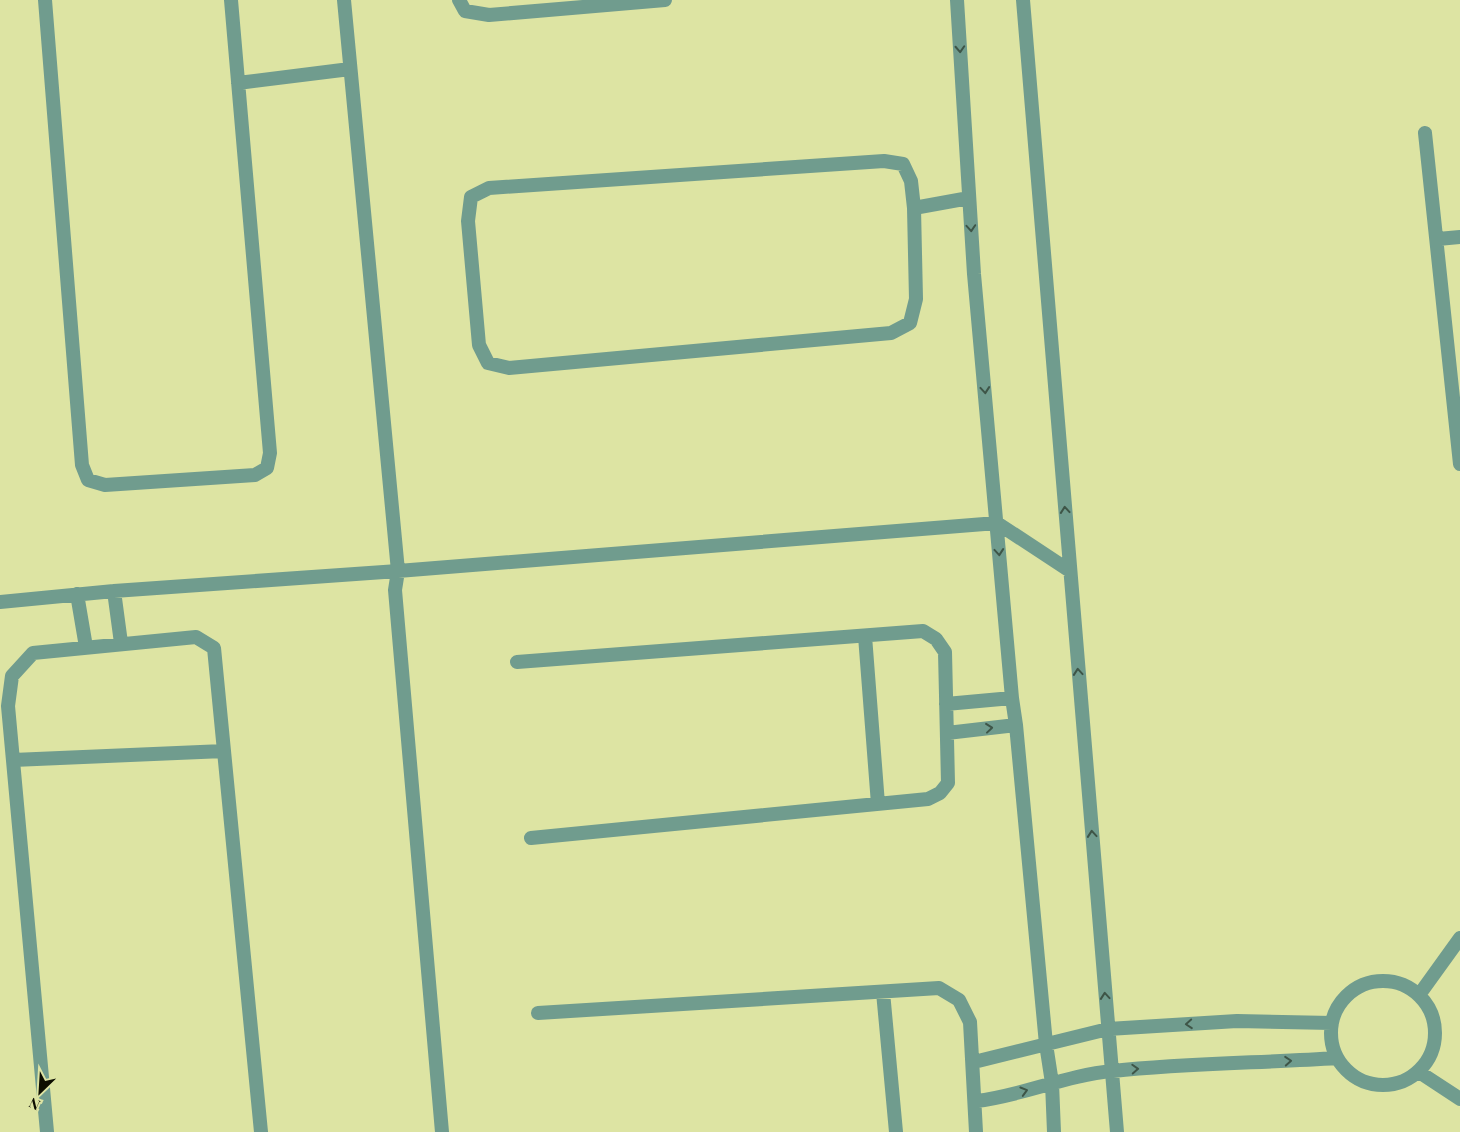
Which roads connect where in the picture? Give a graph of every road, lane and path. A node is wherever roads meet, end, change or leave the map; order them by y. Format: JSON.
{"nodes":[{"id":1,"x":45,"y":0,"type":"edge"},
{"id":2,"x":231,"y":0,"type":"edge"},
{"id":3,"x":344,"y":0,"type":"edge"},
{"id":4,"x":459,"y":0,"type":"edge"},
{"id":5,"x":665,"y":0,"type":"edge"},
{"id":6,"x":957,"y":0,"type":"edge"},
{"id":7,"x":1023,"y":0,"type":"edge"},
{"id":8,"x":350,"y":69,"type":"junction"},
{"id":9,"x":238,"y":83,"type":"junction"},
{"id":10,"x":1425,"y":133,"type":"dead end"},
{"id":11,"x":969,"y":198,"type":"junction"},
{"id":12,"x":914,"y":208,"type":"junction"},
{"id":13,"x":1460,"y":237,"type":"edge"},
{"id":14,"x":1438,"y":239,"type":"junction"},
{"id":15,"x":1460,"y":459,"type":"edge"},
{"id":16,"x":1460,"y":464,"type":"edge"},
{"id":17,"x":997,"y":523,"type":"junction"},
{"id":18,"x":398,"y":571,"type":"junction"},
{"id":19,"x":1070,"y":571,"type":"junction"},
{"id":20,"x":114,"y":591,"type":"junction"},
{"id":21,"x":76,"y":594,"type":"junction"},
{"id":22,"x":0,"y":602,"type":"edge"},
{"id":23,"x":865,"y":636,"type":"junction"},
{"id":24,"x":121,"y":643,"type":"junction"},
{"id":25,"x":86,"y":647,"type":"junction"},
{"id":26,"x":517,"y":662,"type":"dead end"},
{"id":27,"x":1012,"y":698,"type":"junction"},
{"id":28,"x":946,"y":704,"type":"junction"},
{"id":29,"x":1016,"y":725,"type":"junction"},
{"id":30,"x":947,"y":733,"type":"junction"},
{"id":31,"x":224,"y":751,"type":"junction"},
{"id":32,"x":13,"y":760,"type":"junction"},
{"id":33,"x":878,"y":804,"type":"junction"},
{"id":34,"x":530,"y":838,"type":"dead end"},
{"id":35,"x":1460,"y":938,"type":"edge"},
{"id":36,"x":883,"y":992,"type":"junction"},
{"id":37,"x":1419,"y":995,"type":"junction"},
{"id":38,"x":538,"y":1013,"type":"dead end"},
{"id":39,"x":1332,"y":1023,"type":"junction"},
{"id":40,"x":1108,"y":1029,"type":"junction"},
{"id":41,"x":1046,"y":1044,"type":"junction"},
{"id":42,"x":1337,"y":1058,"type":"junction"},
{"id":43,"x":974,"y":1062,"type":"junction"},
{"id":44,"x":1112,"y":1071,"type":"junction"},
{"id":45,"x":1419,"y":1072,"type":"junction"},
{"id":46,"x":1052,"y":1082,"type":"junction"},
{"id":47,"x":1460,"y":1100,"type":"edge"},
{"id":48,"x":976,"y":1101,"type":"junction"},
{"id":49,"x":47,"y":1132,"type":"edge"},
{"id":50,"x":261,"y":1132,"type":"edge"},
{"id":51,"x":442,"y":1132,"type":"edge"},
{"id":52,"x":896,"y":1132,"type":"edge"},
{"id":53,"x":976,"y":1132,"type":"edge"},
{"id":54,"x":1054,"y":1132,"type":"edge"},
{"id":55,"x":1117,"y":1132,"type":"edge"}],
"edges":[{"from":1,"to":9,"type":"street"},
{"from":2,"to":9,"type":"street"},
{"from":3,"to":8,"type":"street"},
{"from":4,"to":5,"type":"street"},
{"from":6,"to":11,"type":"street","one_way":true},
{"from":19,"to":7,"type":"street","one_way":true},
{"from":8,"to":9,"type":"street"},
{"from":8,"to":18,"type":"street"},
{"from":10,"to":14,"type":"street"},
{"from":11,"to":12,"type":"street"},
{"from":11,"to":17,"type":"street","one_way":true},
{"from":12,"to":12,"type":"street"},
{"from":13,"to":14,"type":"street"},
{"from":14,"to":15,"type":"street"},
{"from":15,"to":16,"type":"street"},
{"from":17,"to":18,"type":"street"},
{"from":17,"to":19,"type":"street"},
{"from":17,"to":27,"type":"street","one_way":true},
{"from":18,"to":20,"type":"street"},
{"from":18,"to":51,"type":"street"},
{"from":40,"to":19,"type":"street","one_way":true},
{"from":20,"to":21,"type":"street"},
{"from":20,"to":24,"type":"street"},
{"from":21,"to":22,"type":"street"},
{"from":21,"to":25,"type":"street"},
{"from":23,"to":26,"type":"street"},
{"from":23,"to":28,"type":"street"},
{"from":23,"to":33,"type":"street"},
{"from":24,"to":25,"type":"street"},
{"from":24,"to":31,"type":"street"},
{"from":25,"to":32,"type":"street"},
{"from":27,"to":28,"type":"street"},
{"from":27,"to":29,"type":"street"},
{"from":28,"to":30,"type":"street"},
{"from":30,"to":29,"type":"street","one_way":true},
{"from":29,"to":41,"type":"street"},
{"from":30,"to":33,"type":"street"},
{"from":31,"to":32,"type":"street"},
{"from":31,"to":50,"type":"street"},
{"from":32,"to":49,"type":"street"},
{"from":33,"to":34,"type":"street"},
{"from":35,"to":37,"type":"street"},
{"from":36,"to":38,"type":"street"},
{"from":36,"to":43,"type":"street"},
{"from":36,"to":52,"type":"street"},
{"from":37,"to":39,"type":"street"},
{"from":37,"to":45,"type":"street"},
{"from":39,"to":40,"type":"street","one_way":true},
{"from":39,"to":42,"type":"street"},
{"from":40,"to":41,"type":"street"},
{"from":40,"to":44,"type":"street"},
{"from":41,"to":43,"type":"street"},
{"from":41,"to":46,"type":"street"},
{"from":44,"to":42,"type":"street","one_way":true},
{"from":42,"to":45,"type":"street"},
{"from":43,"to":48,"type":"street"},
{"from":44,"to":46,"type":"street"},
{"from":44,"to":55,"type":"street"},
{"from":45,"to":47,"type":"street"},
{"from":48,"to":46,"type":"street","one_way":true},
{"from":46,"to":54,"type":"street"},
{"from":48,"to":53,"type":"street"}]}
